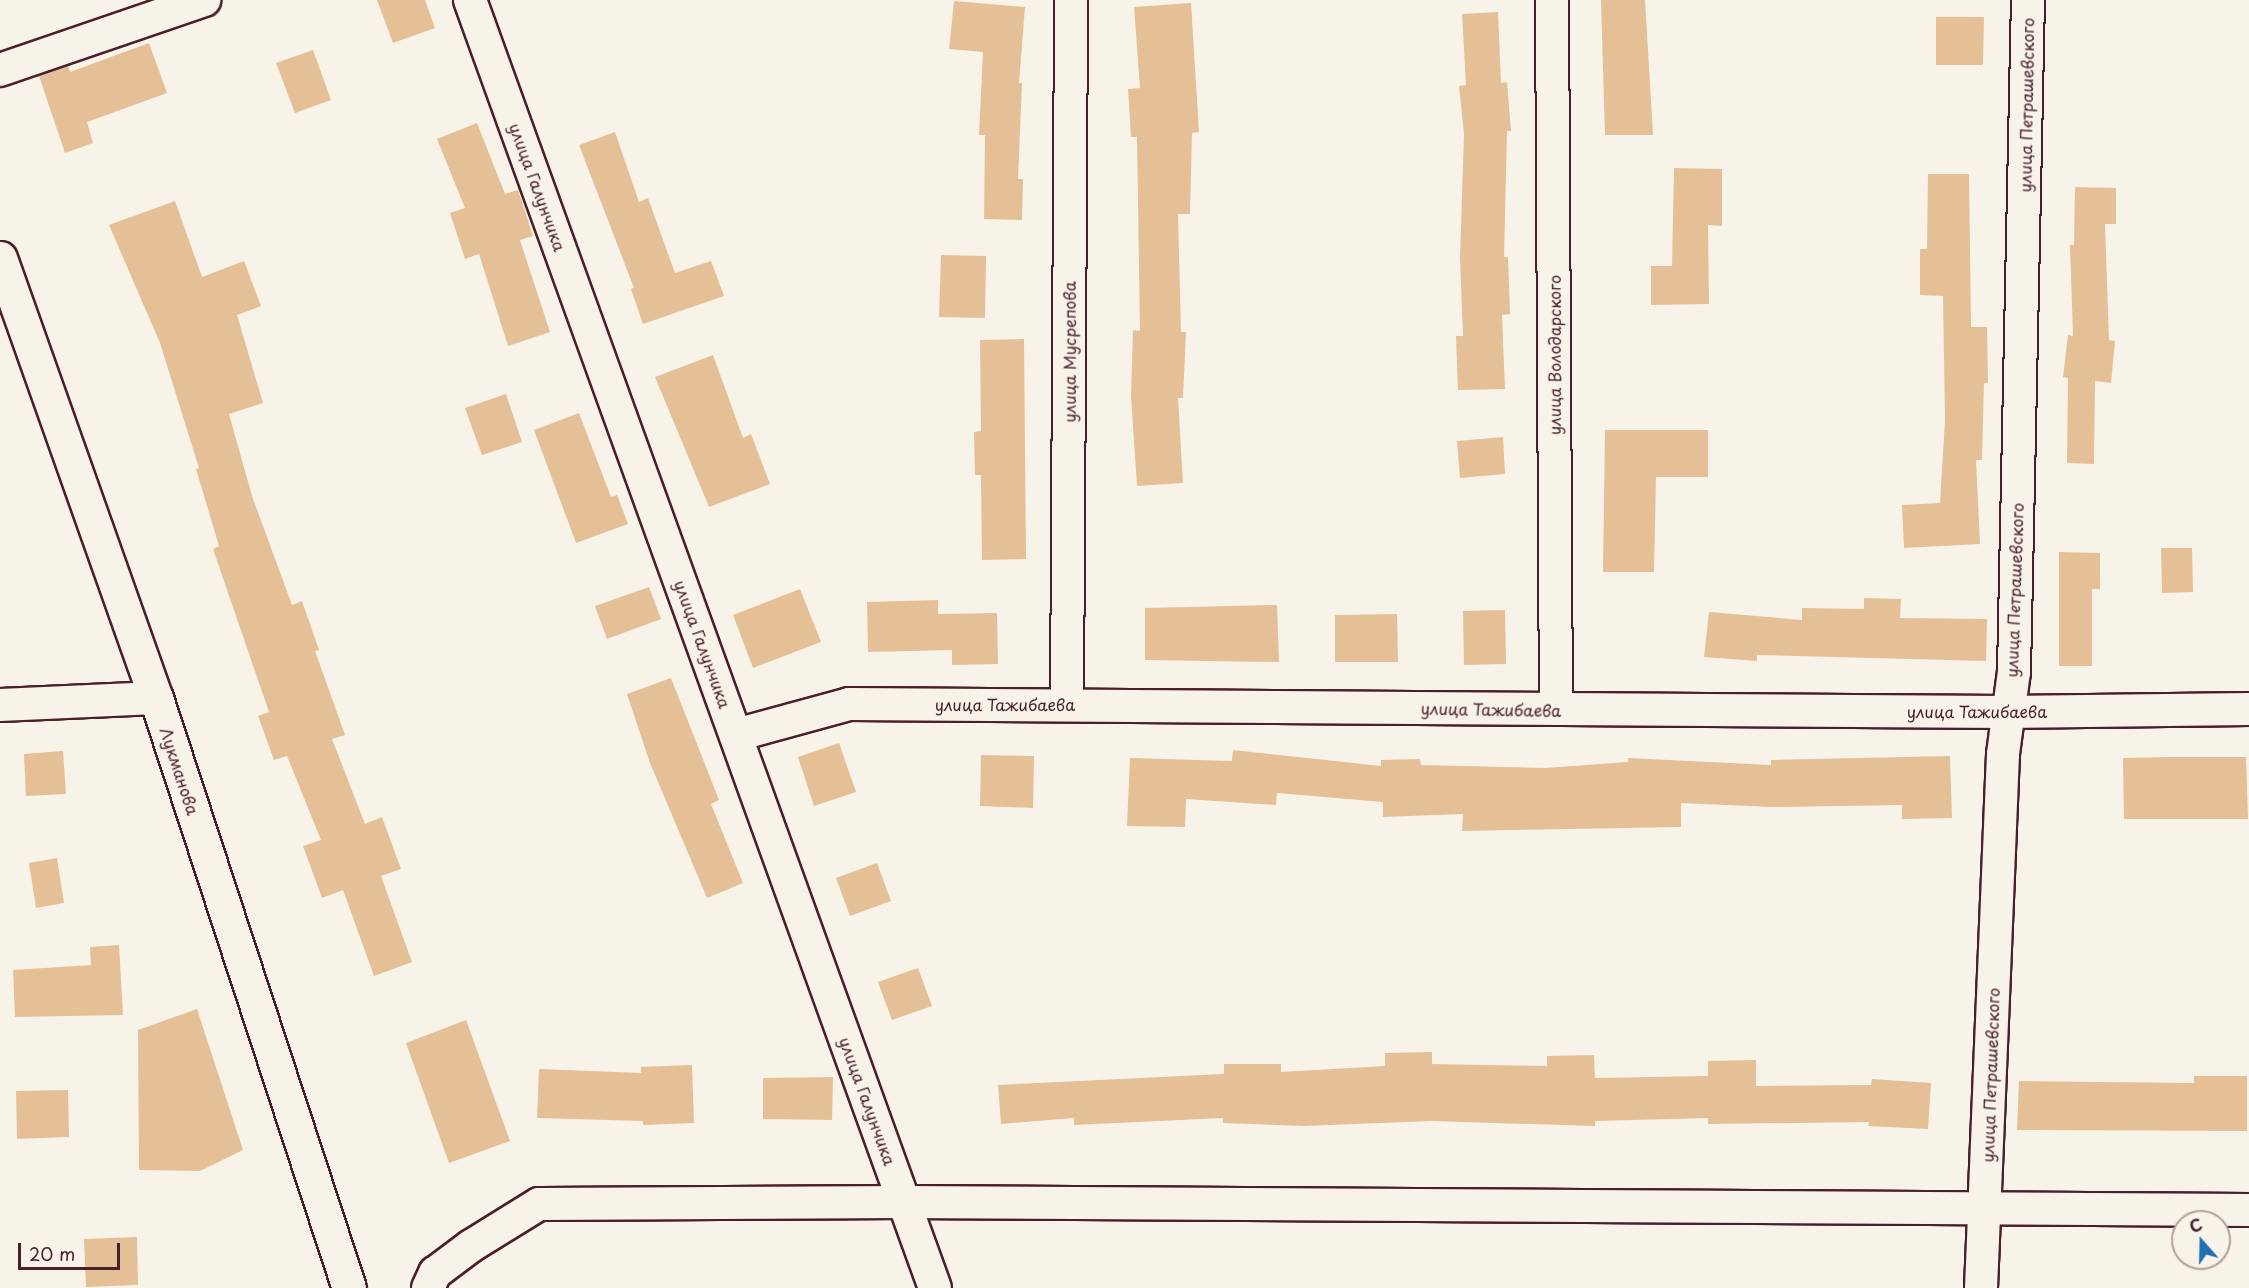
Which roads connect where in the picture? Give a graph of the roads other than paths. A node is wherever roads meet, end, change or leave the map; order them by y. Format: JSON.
{"nodes":[{"id":1,"x":204,"y":0,"type":"edge"},
{"id":2,"x":470,"y":0,"type":"edge"},
{"id":3,"x":1071,"y":0,"type":"edge"},
{"id":4,"x":1552,"y":0,"type":"edge"},
{"id":5,"x":2028,"y":0,"type":"edge"},
{"id":6,"x":0,"y":70,"type":"edge"},
{"id":7,"x":0,"y":258,"type":"edge"},
{"id":8,"x":156,"y":698,"type":"junction"},
{"id":9,"x":1067,"y":704,"type":"junction"},
{"id":10,"x":0,"y":705,"type":"edge"},
{"id":11,"x":1557,"y":709,"type":"junction"},
{"id":12,"x":2249,"y":709,"type":"edge"},
{"id":13,"x":2006,"y":712,"type":"junction"},
{"id":14,"x":736,"y":735,"type":"junction"},
{"id":15,"x":904,"y":1202,"type":"junction"},
{"id":16,"x":1984,"y":1209,"type":"junction"},
{"id":17,"x":2249,"y":1210,"type":"edge"},
{"id":18,"x":349,"y":1288,"type":"edge"},
{"id":19,"x":428,"y":1288,"type":"edge"},
{"id":20,"x":935,"y":1288,"type":"edge"},
{"id":21,"x":1981,"y":1288,"type":"edge"}],
"edges":[{"from":1,"to":6,"type":"street"},
{"from":2,"to":14,"type":"street","name":"улица Галунчика"},
{"from":3,"to":9,"type":"street","name":"улица Мусрепова"},
{"from":4,"to":11,"type":"street","name":"улица Володарского"},
{"from":5,"to":13,"type":"street","name":"улица Петрашевского"},
{"from":7,"to":8,"type":"street","name":"Лукманова"},
{"from":8,"to":10,"type":"street"},
{"from":8,"to":18,"type":"street","name":"Лукманова"},
{"from":9,"to":11,"type":"street","name":"улица Тажибаева"},
{"from":9,"to":14,"type":"street","name":"улица Тажибаева"},
{"from":11,"to":13,"type":"street","name":"улица Тажибаева"},
{"from":12,"to":13,"type":"street","name":"улица Тажибаева"},
{"from":13,"to":16,"type":"street","name":"улица Петрашевского"},
{"from":14,"to":15,"type":"street","name":"улица Галунчика"},
{"from":15,"to":16,"type":"street"},
{"from":15,"to":19,"type":"street"},
{"from":15,"to":20,"type":"street","name":"улица Галунчика"},
{"from":16,"to":17,"type":"street"},
{"from":16,"to":21,"type":"street","name":"улица Петрашевского"}]}
